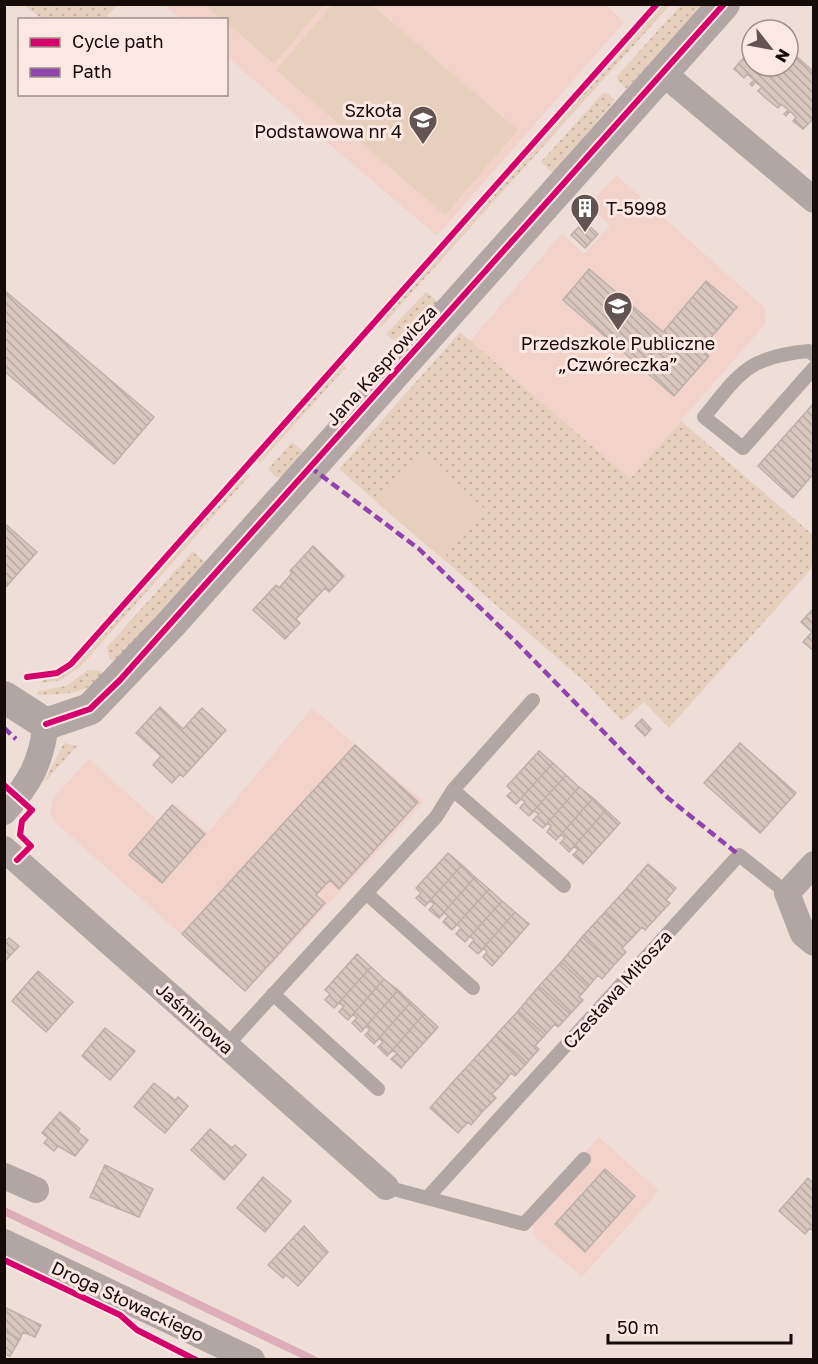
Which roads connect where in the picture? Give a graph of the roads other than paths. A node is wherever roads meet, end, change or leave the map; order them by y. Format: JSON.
{"nodes":[{"id":1,"x":724,"y":4,"type":"edge"},
{"id":2,"x":663,"y":73,"type":"junction"},
{"id":3,"x":813,"y":200,"type":"edge"},
{"id":4,"x":813,"y":356,"type":"edge"},
{"id":5,"x":813,"y":368,"type":"edge"},
{"id":6,"x":4,"y":697,"type":"edge"},
{"id":7,"x":533,"y":700,"type":"dead end"},
{"id":8,"x":46,"y":724,"type":"junction"},
{"id":9,"x":453,"y":790,"type":"junction"},
{"id":10,"x":4,"y":812,"type":"edge"},
{"id":11,"x":4,"y":849,"type":"edge"},
{"id":12,"x":813,"y":864,"type":"edge"},
{"id":13,"x":564,"y":886,"type":"dead end"},
{"id":14,"x":366,"y":893,"type":"junction"},
{"id":15,"x":787,"y":893,"type":"junction"},
{"id":16,"x":813,"y":943,"type":"edge"},
{"id":17,"x":473,"y":988,"type":"dead end"},
{"id":18,"x":273,"y":994,"type":"junction"},
{"id":19,"x":226,"y":1046,"type":"junction"},
{"id":20,"x":378,"y":1089,"type":"dead end"},
{"id":21,"x":584,"y":1159,"type":"dead end"},
{"id":22,"x":4,"y":1176,"type":"edge"},
{"id":23,"x":386,"y":1187,"type":"joint"},
{"id":24,"x":36,"y":1190,"type":"dead end"},
{"id":25,"x":427,"y":1198,"type":"junction"},
{"id":26,"x":4,"y":1242,"type":"edge"},
{"id":27,"x":252,"y":1359,"type":"edge"}],
"edges":[{"from":1,"to":2,"type":"street","name":"Jana Kasprowicza"},
{"from":2,"to":3,"type":"street"},
{"from":2,"to":8,"type":"street","name":"Jana Kasprowicza"},
{"from":4,"to":5,"type":"lane"},
{"from":6,"to":8,"type":"street"},
{"from":7,"to":9,"type":"lane"},
{"from":8,"to":10,"type":"street"},
{"from":9,"to":13,"type":"lane"},
{"from":9,"to":14,"type":"lane"},
{"from":11,"to":19,"type":"street","name":"Jaśminowa"},
{"from":12,"to":15,"type":"street"},
{"from":14,"to":17,"type":"lane"},
{"from":14,"to":18,"type":"lane"},
{"from":15,"to":16,"type":"street"},
{"from":15,"to":25,"type":"lane","name":"Czesława Miłosza"},
{"from":18,"to":19,"type":"lane"},
{"from":18,"to":20,"type":"lane"},
{"from":19,"to":23,"type":"street","name":"Jaśminowa"},
{"from":21,"to":25,"type":"lane"},
{"from":22,"to":24,"type":"street"},
{"from":23,"to":25,"type":"lane"},
{"from":26,"to":27,"type":"street","name":"Droga Słowackiego"}]}
